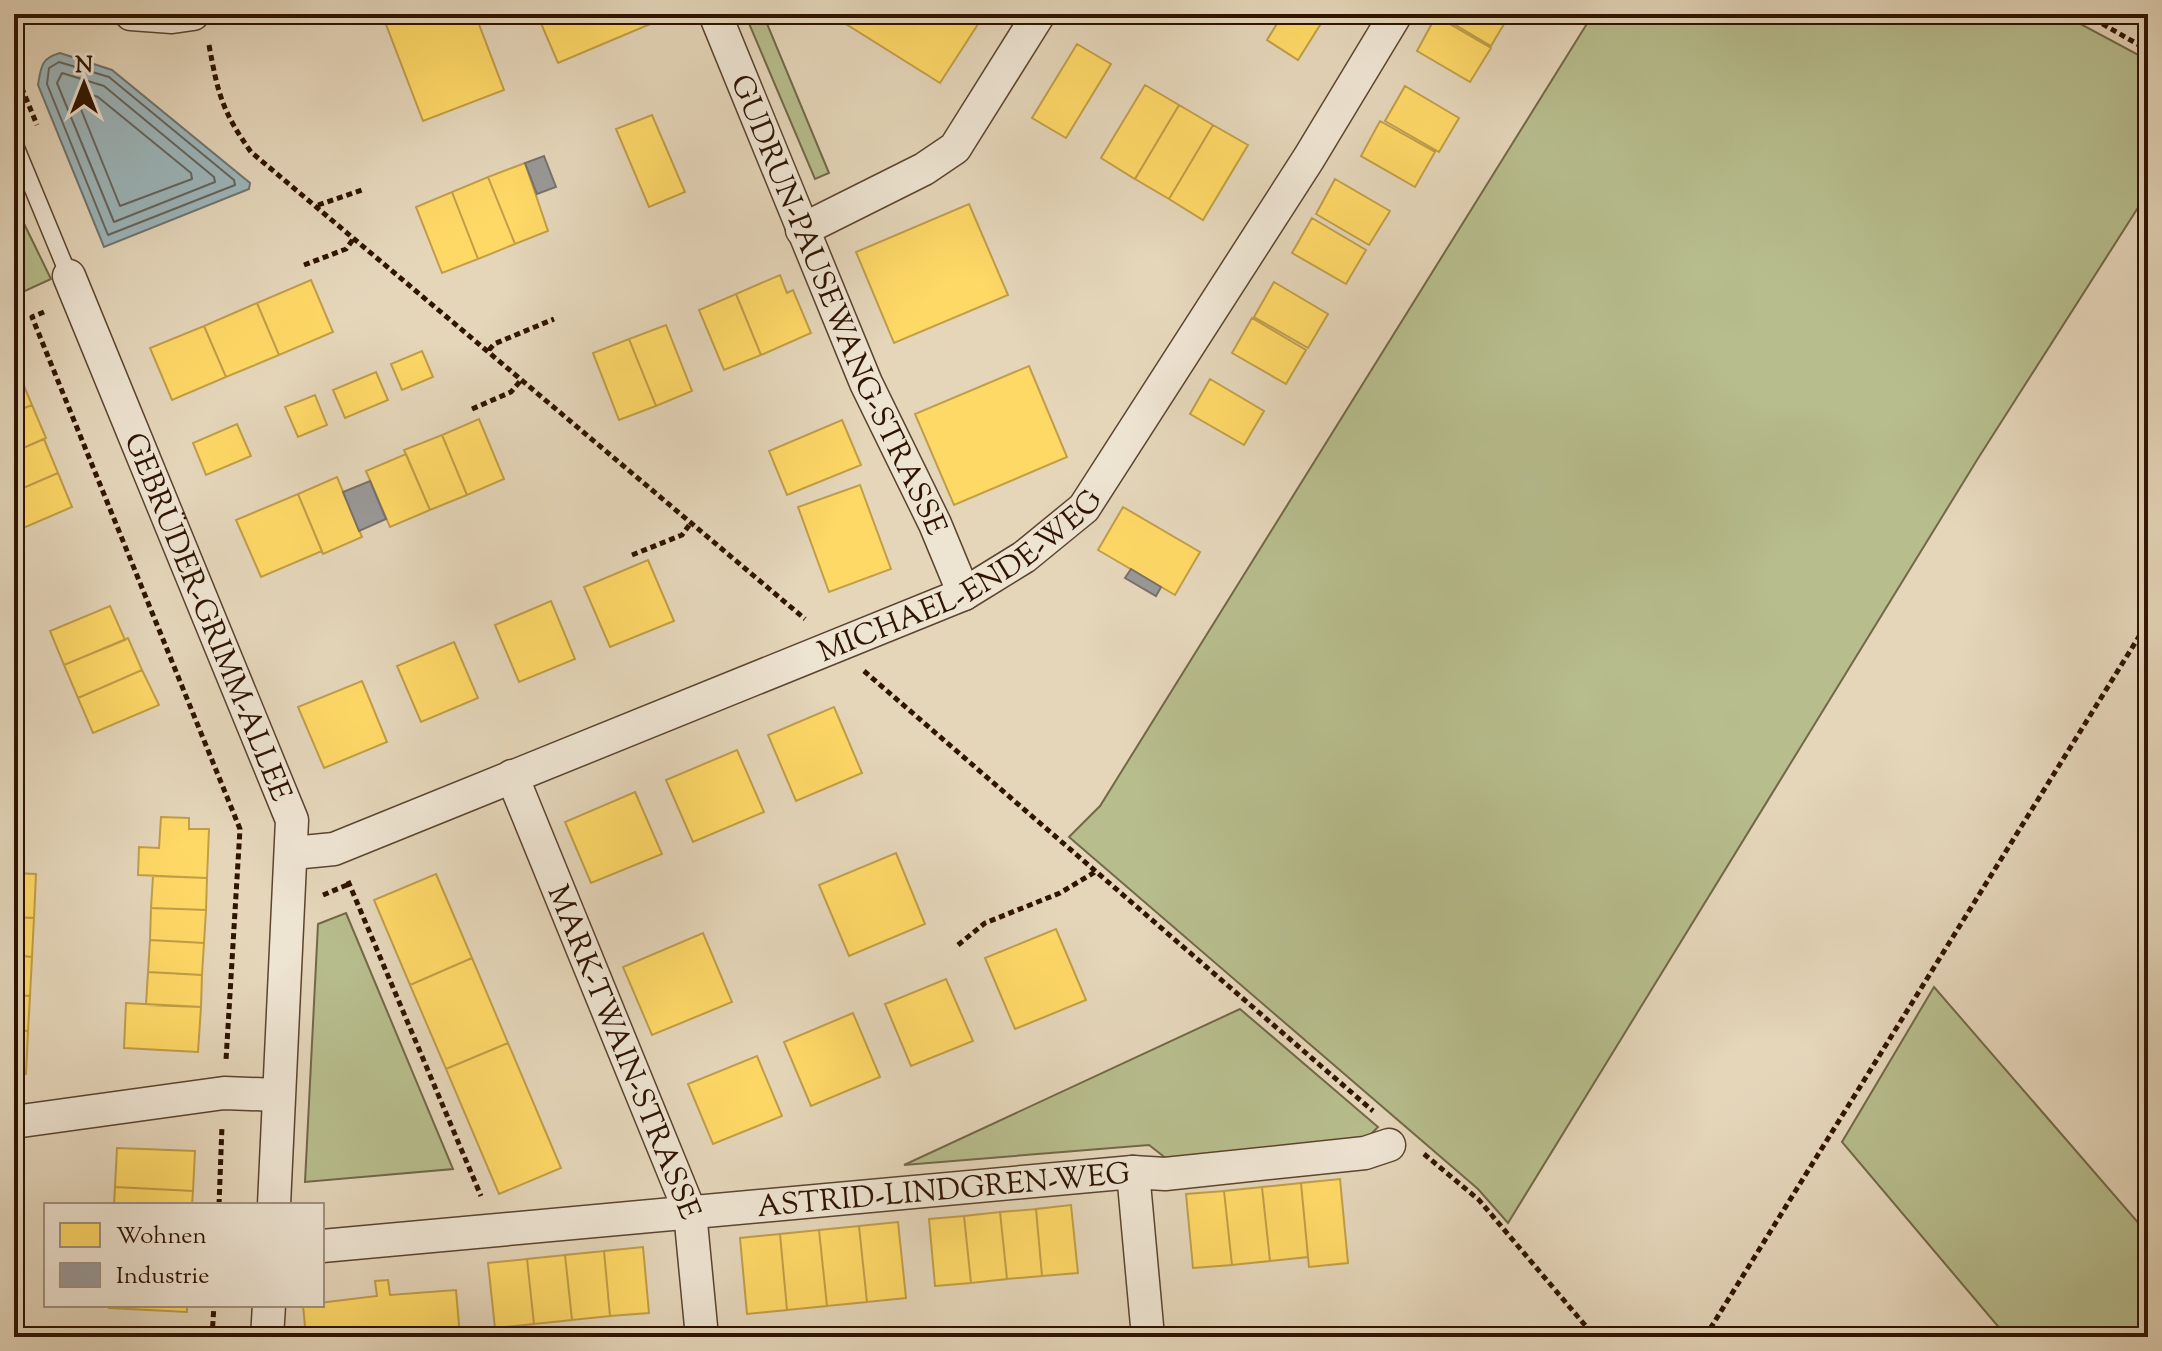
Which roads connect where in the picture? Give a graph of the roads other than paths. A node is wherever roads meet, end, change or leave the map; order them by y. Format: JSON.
{"nodes":[{"id":1,"x":131,"y":14,"type":"edge"},
{"id":2,"x":715,"y":14,"type":"edge"},
{"id":3,"x":1039,"y":14,"type":"edge"},
{"id":4,"x":1396,"y":14,"type":"edge"},
{"id":5,"x":200,"y":25,"type":"edge"},
{"id":6,"x":14,"y":143,"type":"edge"},
{"id":7,"x":802,"y":230,"type":"junction"},
{"id":8,"x":74,"y":287,"type":"joint"},
{"id":9,"x":964,"y":594,"type":"junction"},
{"id":10,"x":512,"y":776,"type":"junction"},
{"id":11,"x":293,"y":853,"type":"junction"},
{"id":12,"x":278,"y":1095,"type":"junction"},
{"id":13,"x":14,"y":1122,"type":"edge"},
{"id":14,"x":1389,"y":1145,"type":"dead end"},
{"id":15,"x":1133,"y":1172,"type":"junction"},
{"id":16,"x":274,"y":1203,"type":"edge"},
{"id":17,"x":690,"y":1212,"type":"junction"},
{"id":18,"x":324,"y":1246,"type":"edge"},
{"id":19,"x":269,"y":1307,"type":"edge"},
{"id":20,"x":267,"y":1337,"type":"edge"},
{"id":21,"x":702,"y":1337,"type":"edge"},
{"id":22,"x":1148,"y":1337,"type":"edge"}],
"edges":[{"from":1,"to":5,"type":"street"},
{"from":2,"to":7,"type":"street","name":"GUDRUN-PAUSEWANG-STRASSE"},
{"from":3,"to":7,"type":"street"},
{"from":4,"to":9,"type":"street","name":"MICHAEL-ENDE-WEG"},
{"from":6,"to":8,"type":"lane"},
{"from":7,"to":9,"type":"street","name":"GUDRUN-PAUSEWANG-STRASSE"},
{"from":8,"to":11,"type":"street","name":"GEBRÜDER-GRIMM-ALLEE"},
{"from":9,"to":10,"type":"street","name":"MICHAEL-ENDE-WEG"},
{"from":10,"to":11,"type":"street","name":"MICHAEL-ENDE-WEG"},
{"from":10,"to":17,"type":"street","name":"MARK-TWAIN-STRASSE"},
{"from":11,"to":12,"type":"street","name":"GEBRÜDER-GRIMM-ALLEE"},
{"from":12,"to":13,"type":"street"},
{"from":12,"to":16,"type":"street","name":"GEBRÜDER-GRIMM-ALLEE"},
{"from":14,"to":15,"type":"street","name":"ASTRID-LINDGREN-WEG"},
{"from":15,"to":17,"type":"street","name":"ASTRID-LINDGREN-WEG"},
{"from":15,"to":22,"type":"street"},
{"from":17,"to":18,"type":"street","name":"ASTRID-LINDGREN-WEG"},
{"from":17,"to":21,"type":"street","name":"MARK-TWAIN-STRASSE"},
{"from":19,"to":20,"type":"street"}]}
